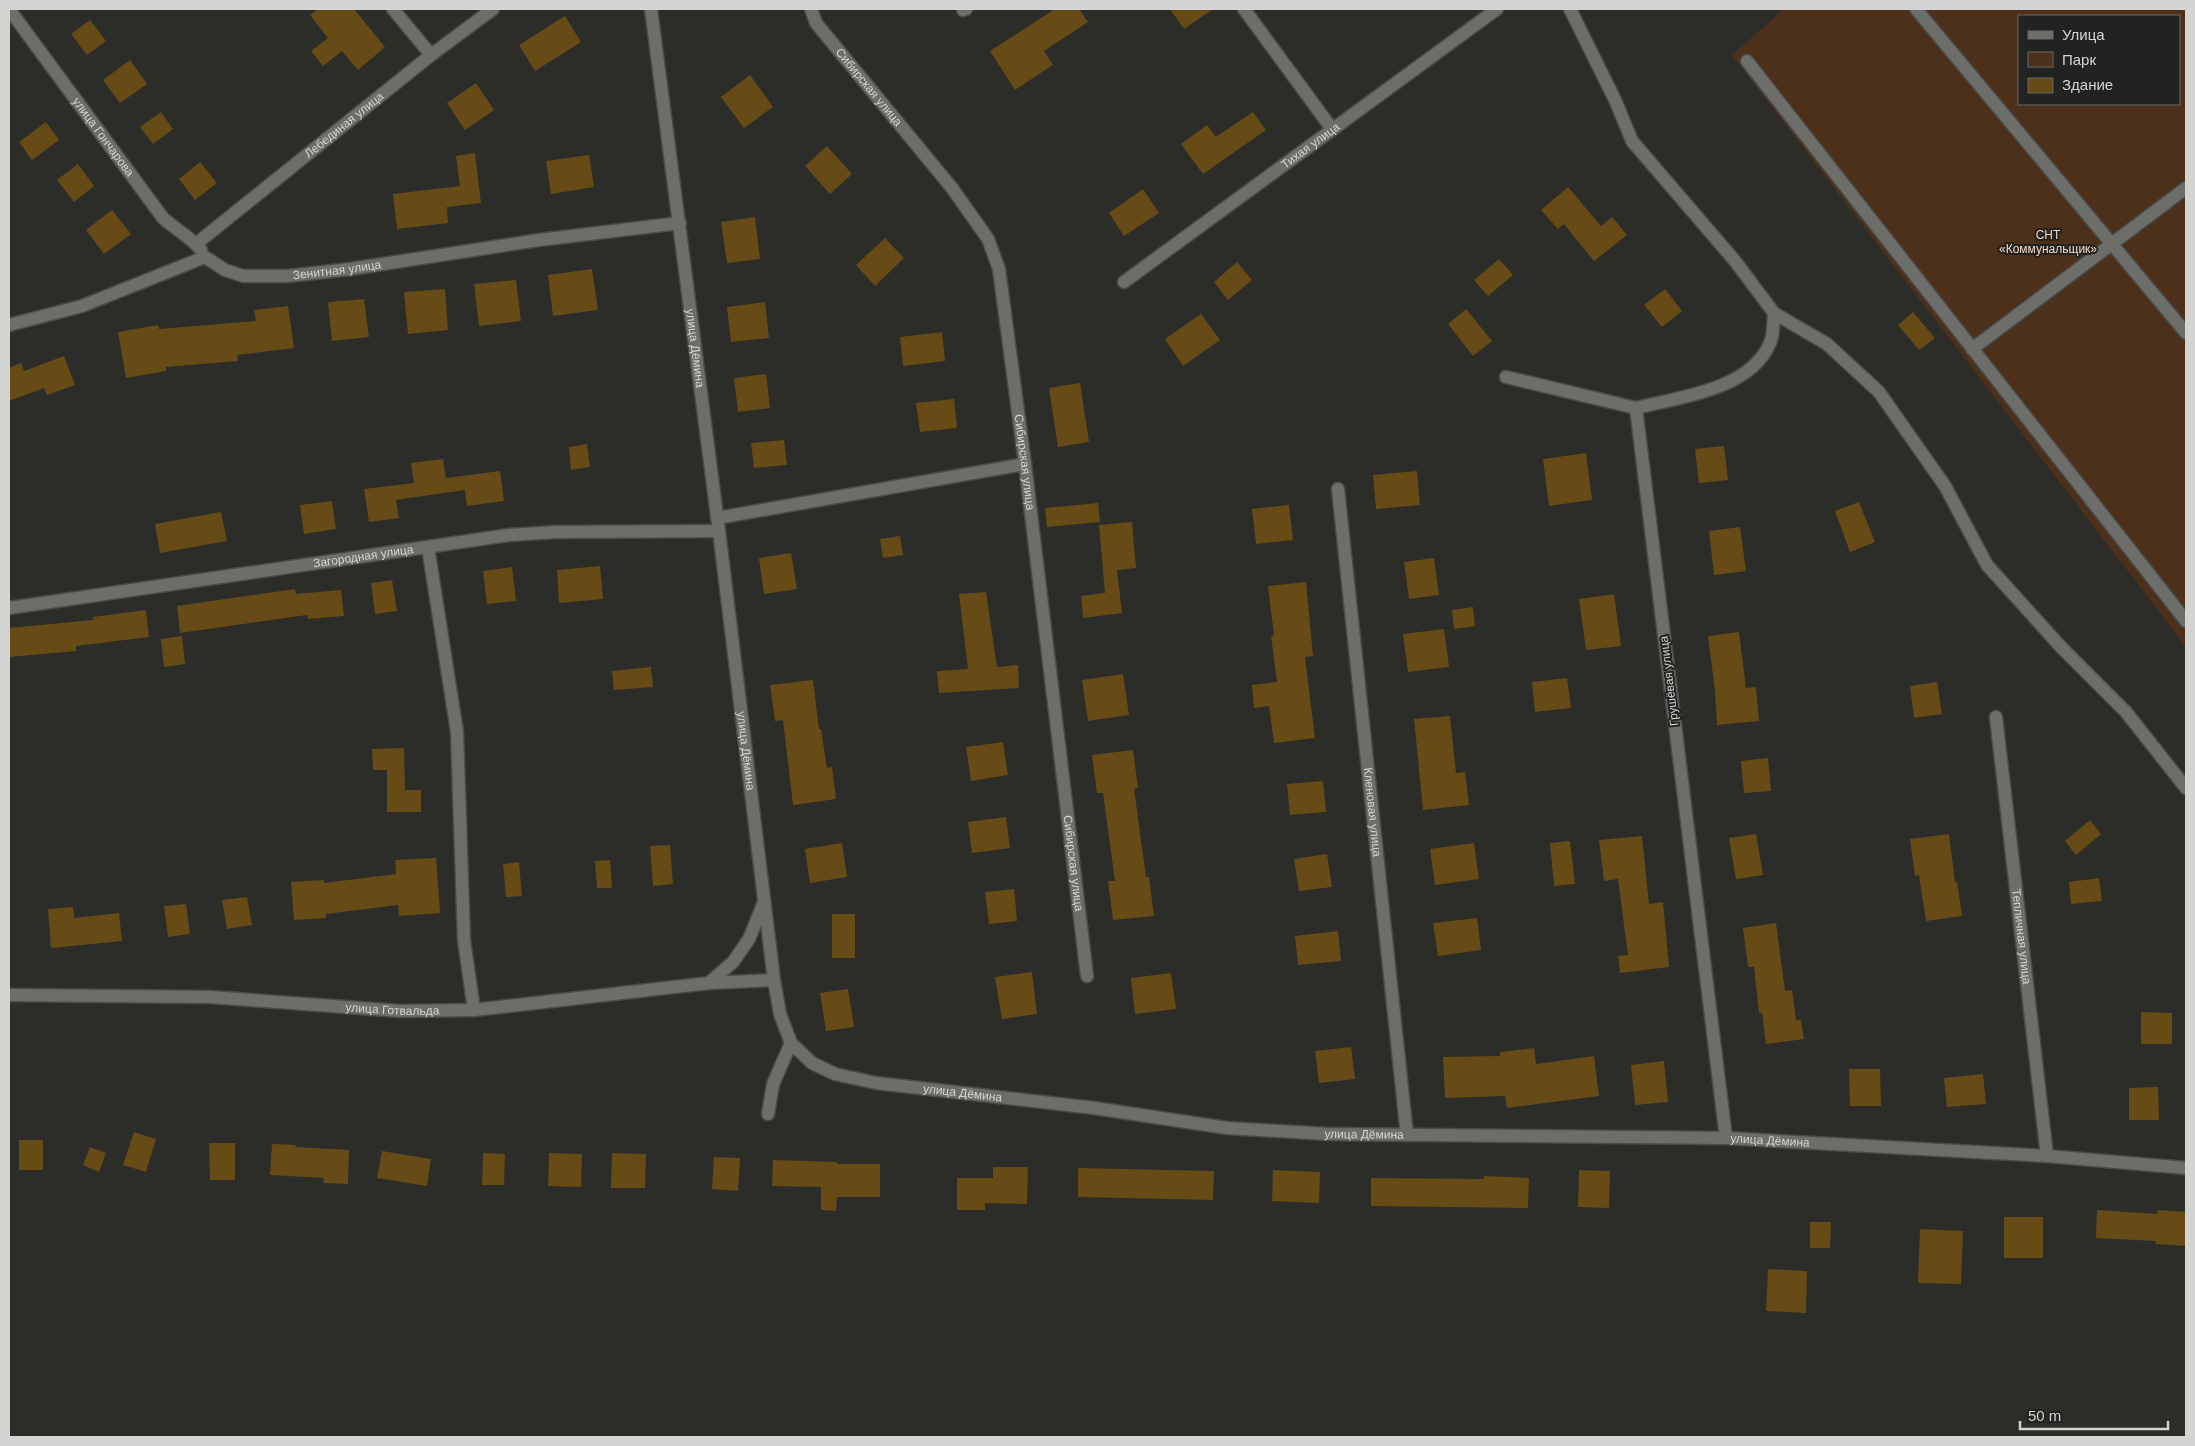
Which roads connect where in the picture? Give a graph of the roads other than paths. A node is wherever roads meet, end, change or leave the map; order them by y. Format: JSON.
{"nodes":[{"id":1,"x":9,"y":9,"type":"edge"},
{"id":2,"x":393,"y":9,"type":"edge"},
{"id":3,"x":493,"y":9,"type":"edge"},
{"id":4,"x":651,"y":9,"type":"edge"},
{"id":5,"x":811,"y":9,"type":"edge"},
{"id":6,"x":1244,"y":9,"type":"edge"},
{"id":7,"x":1497,"y":9,"type":"edge"},
{"id":8,"x":1570,"y":9,"type":"edge"},
{"id":9,"x":1916,"y":9,"type":"edge"},
{"id":10,"x":431,"y":55,"type":"junction"},
{"id":11,"x":1746,"y":61,"type":"dead end"},
{"id":12,"x":1332,"y":129,"type":"junction"},
{"id":13,"x":2186,"y":188,"type":"edge"},
{"id":14,"x":680,"y":223,"type":"junction"},
{"id":15,"x":196,"y":244,"type":"junction"},
{"id":16,"x":2113,"y":245,"type":"junction"},
{"id":17,"x":205,"y":257,"type":"junction"},
{"id":18,"x":1124,"y":282,"type":"dead end"},
{"id":19,"x":1774,"y":313,"type":"junction"},
{"id":20,"x":9,"y":325,"type":"edge"},
{"id":21,"x":2186,"y":333,"type":"edge"},
{"id":22,"x":1972,"y":348,"type":"junction"},
{"id":23,"x":1506,"y":377,"type":"dead end"},
{"id":24,"x":1636,"y":408,"type":"junction"},
{"id":25,"x":1025,"y":464,"type":"junction"},
{"id":26,"x":1338,"y":490,"type":"dead end"},
{"id":27,"x":717,"y":518,"type":"junction"},
{"id":28,"x":719,"y":531,"type":"junction"},
{"id":29,"x":428,"y":547,"type":"junction"},
{"id":30,"x":9,"y":608,"type":"edge"},
{"id":31,"x":2186,"y":621,"type":"edge"},
{"id":32,"x":1996,"y":717,"type":"dead end"},
{"id":33,"x":2186,"y":788,"type":"edge"},
{"id":34,"x":765,"y":899,"type":"junction"},
{"id":35,"x":1087,"y":976,"type":"dead end"},
{"id":36,"x":774,"y":980,"type":"junction"},
{"id":37,"x":709,"y":983,"type":"junction"},
{"id":38,"x":9,"y":995,"type":"edge"},
{"id":39,"x":474,"y":1010,"type":"junction"},
{"id":40,"x":791,"y":1043,"type":"junction"},
{"id":41,"x":768,"y":1114,"type":"dead end"},
{"id":42,"x":1407,"y":1135,"type":"junction"},
{"id":43,"x":1726,"y":1138,"type":"junction"},
{"id":44,"x":2046,"y":1156,"type":"junction"},
{"id":45,"x":2186,"y":1168,"type":"edge"}],
"edges":[{"from":1,"to":15,"type":"street","name":"улица Гончарова"},
{"from":2,"to":10,"type":"street"},
{"from":3,"to":10,"type":"street","name":"Лебединая улица"},
{"from":4,"to":14,"type":"street","name":"улица Дёмина"},
{"from":5,"to":25,"type":"street","name":"Сибирская улица"},
{"from":6,"to":12,"type":"street"},
{"from":7,"to":12,"type":"street","name":"Тихая улица"},
{"from":8,"to":19,"type":"street"},
{"from":9,"to":16,"type":"street"},
{"from":10,"to":15,"type":"street","name":"Лебединая улица"},
{"from":11,"to":22,"type":"street"},
{"from":12,"to":18,"type":"street","name":"Тихая улица"},
{"from":13,"to":16,"type":"street"},
{"from":14,"to":17,"type":"street","name":"Зенитная улица"},
{"from":14,"to":27,"type":"street","name":"улица Дёмина"},
{"from":15,"to":17,"type":"street","name":"улица Гончарова"},
{"from":16,"to":21,"type":"street"},
{"from":16,"to":22,"type":"street"},
{"from":17,"to":20,"type":"street"},
{"from":19,"to":24,"type":"street"},
{"from":19,"to":33,"type":"street"},
{"from":22,"to":31,"type":"street"},
{"from":23,"to":24,"type":"street"},
{"from":24,"to":43,"type":"street","name":"Грушёвая улица"},
{"from":25,"to":27,"type":"street"},
{"from":25,"to":35,"type":"street","name":"Сибирская улица"},
{"from":26,"to":42,"type":"street","name":"Кленовая улица"},
{"from":27,"to":28,"type":"street","name":"улица Дёмина"},
{"from":28,"to":29,"type":"street","name":"Загородная улица"},
{"from":28,"to":34,"type":"street","name":"улица Дёмина"},
{"from":29,"to":30,"type":"street","name":"Загородная улица"},
{"from":29,"to":39,"type":"street"},
{"from":32,"to":44,"type":"street","name":"Тепличная улица"},
{"from":34,"to":36,"type":"street","name":"улица Дёмина"},
{"from":34,"to":37,"type":"street"},
{"from":36,"to":37,"type":"street","name":"улица Готвальда"},
{"from":36,"to":40,"type":"street","name":"улица Дёмина"},
{"from":37,"to":39,"type":"street","name":"улица Готвальда"},
{"from":38,"to":39,"type":"street","name":"улица Готвальда"},
{"from":40,"to":41,"type":"street"},
{"from":40,"to":42,"type":"street","name":"улица Дёмина"},
{"from":42,"to":43,"type":"street","name":"улица Дёмина"},
{"from":43,"to":44,"type":"street","name":"улица Дёмина"},
{"from":44,"to":45,"type":"street","name":"улица Дёмина"}]}
